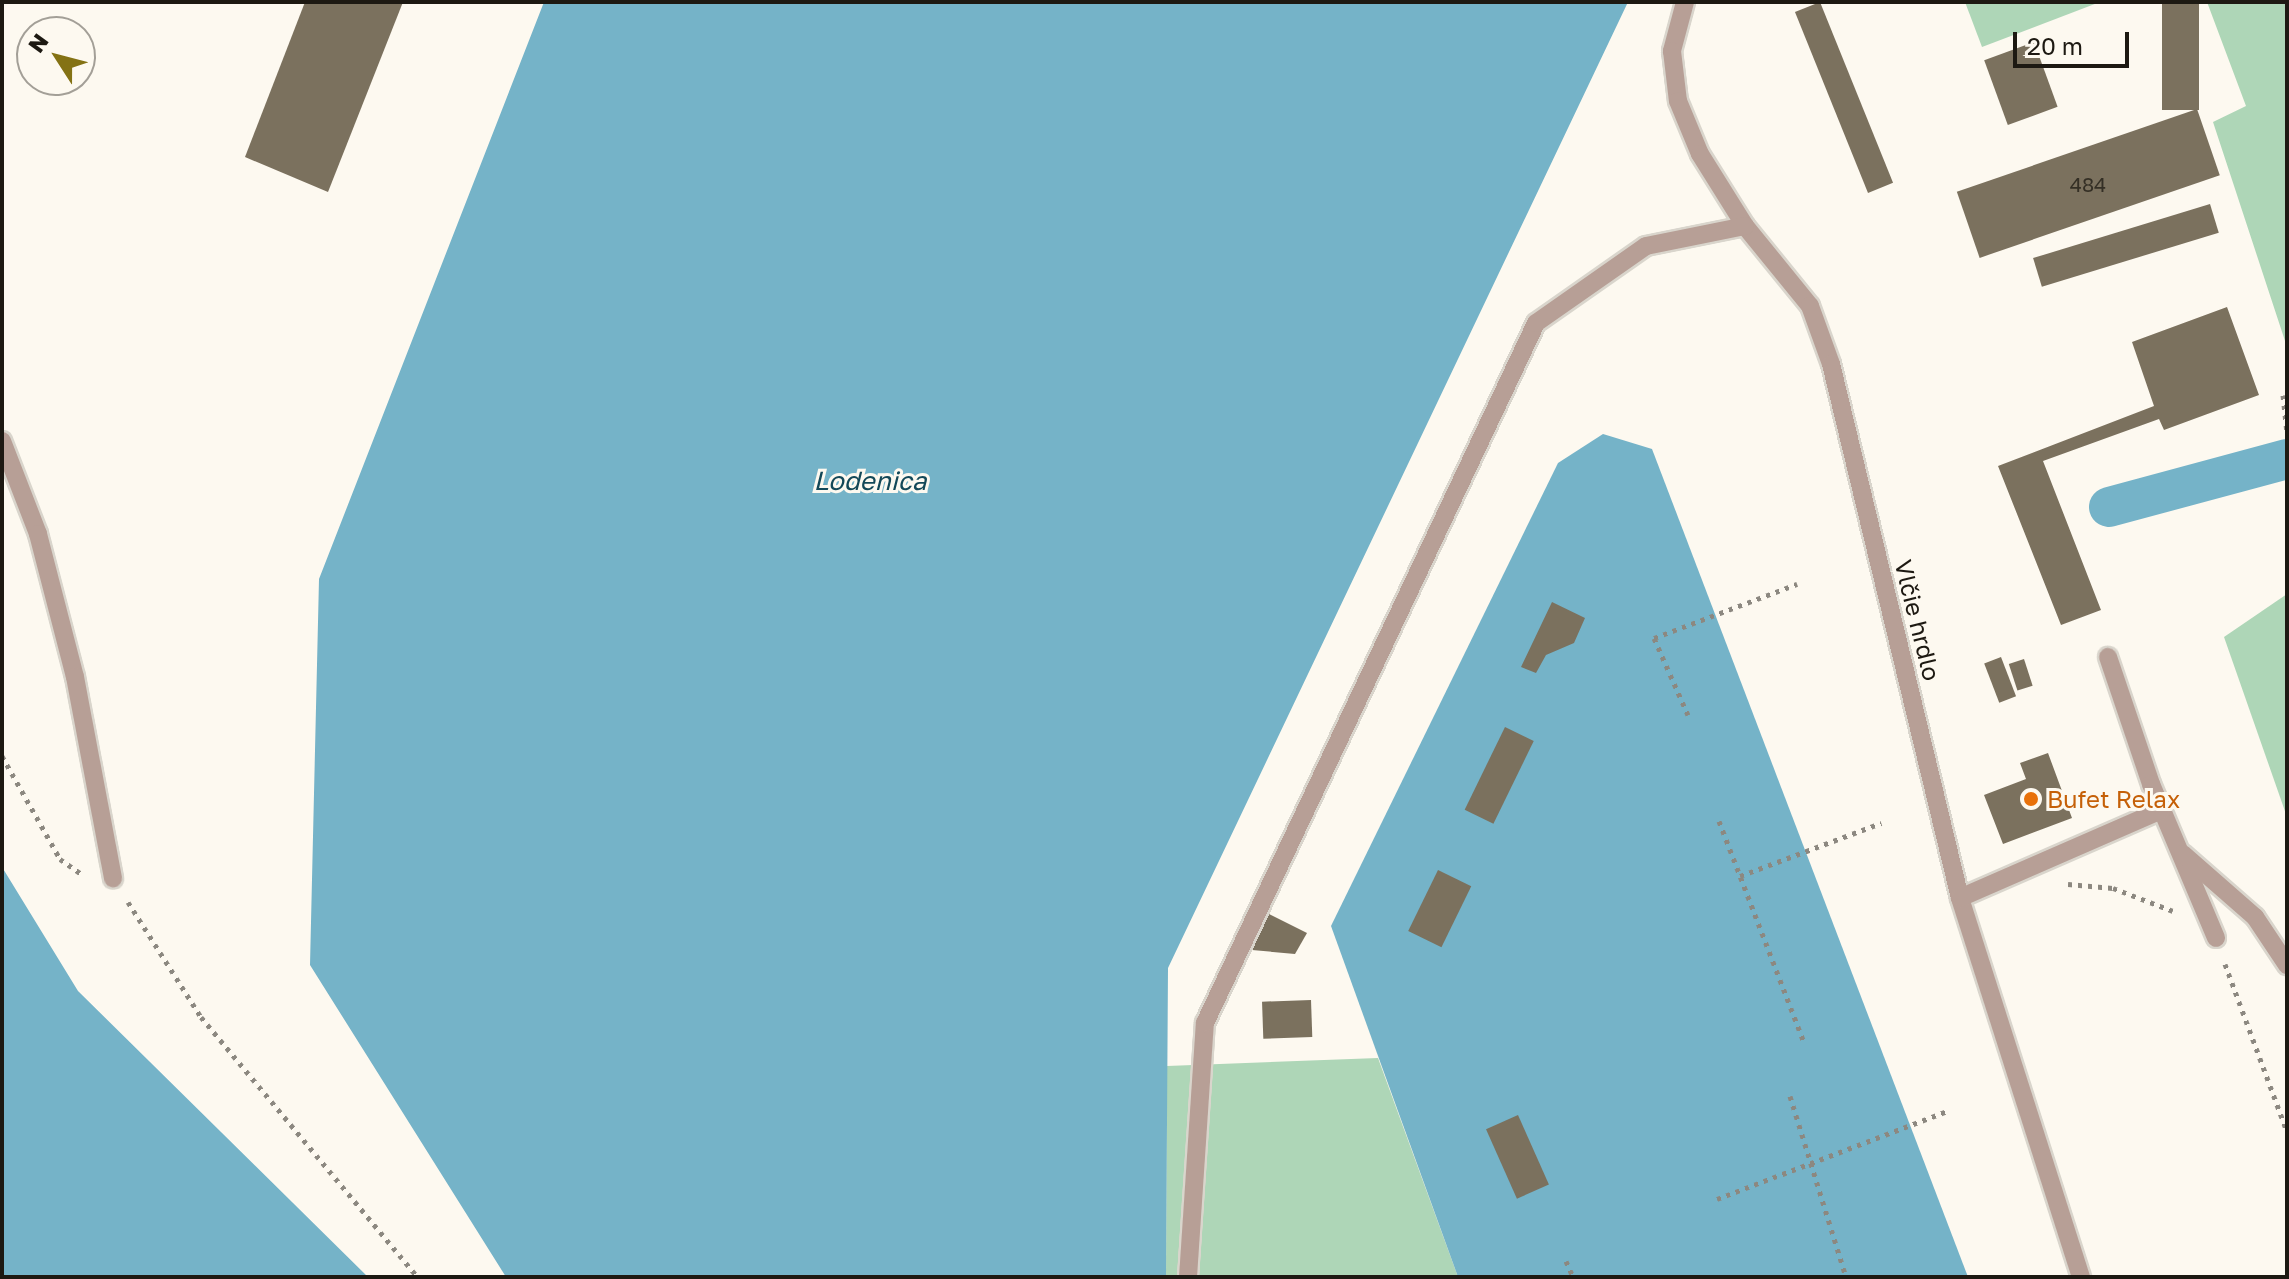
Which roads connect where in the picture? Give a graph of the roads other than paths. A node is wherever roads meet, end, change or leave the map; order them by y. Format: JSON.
{"nodes":[{"id":1,"x":1685,"y":2,"type":"edge"},
{"id":2,"x":1745,"y":226,"type":"junction"},
{"id":3,"x":2,"y":441,"type":"edge"},
{"id":4,"x":2108,"y":657,"type":"dead end"},
{"id":5,"x":2161,"y":810,"type":"junction"},
{"id":6,"x":2181,"y":852,"type":"junction"},
{"id":7,"x":113,"y":878,"type":"road end"},
{"id":8,"x":1960,"y":898,"type":"junction"},
{"id":9,"x":2216,"y":938,"type":"road end"},
{"id":10,"x":2287,"y":965,"type":"edge"},
{"id":11,"x":1188,"y":1277,"type":"edge"},
{"id":12,"x":2081,"y":1277,"type":"edge"}],
"edges":[{"from":1,"to":2,"type":"lane","name":"Vlčie hrdlo"},
{"from":2,"to":8,"type":"lane","name":"Vlčie hrdlo"},
{"from":2,"to":11,"type":"lane"},
{"from":3,"to":7,"type":"lane"},
{"from":4,"to":5,"type":"lane"},
{"from":5,"to":6,"type":"lane"},
{"from":5,"to":8,"type":"lane"},
{"from":6,"to":9,"type":"lane"},
{"from":6,"to":10,"type":"lane"},
{"from":8,"to":12,"type":"lane","name":"Vlčie hrdlo"}]}
